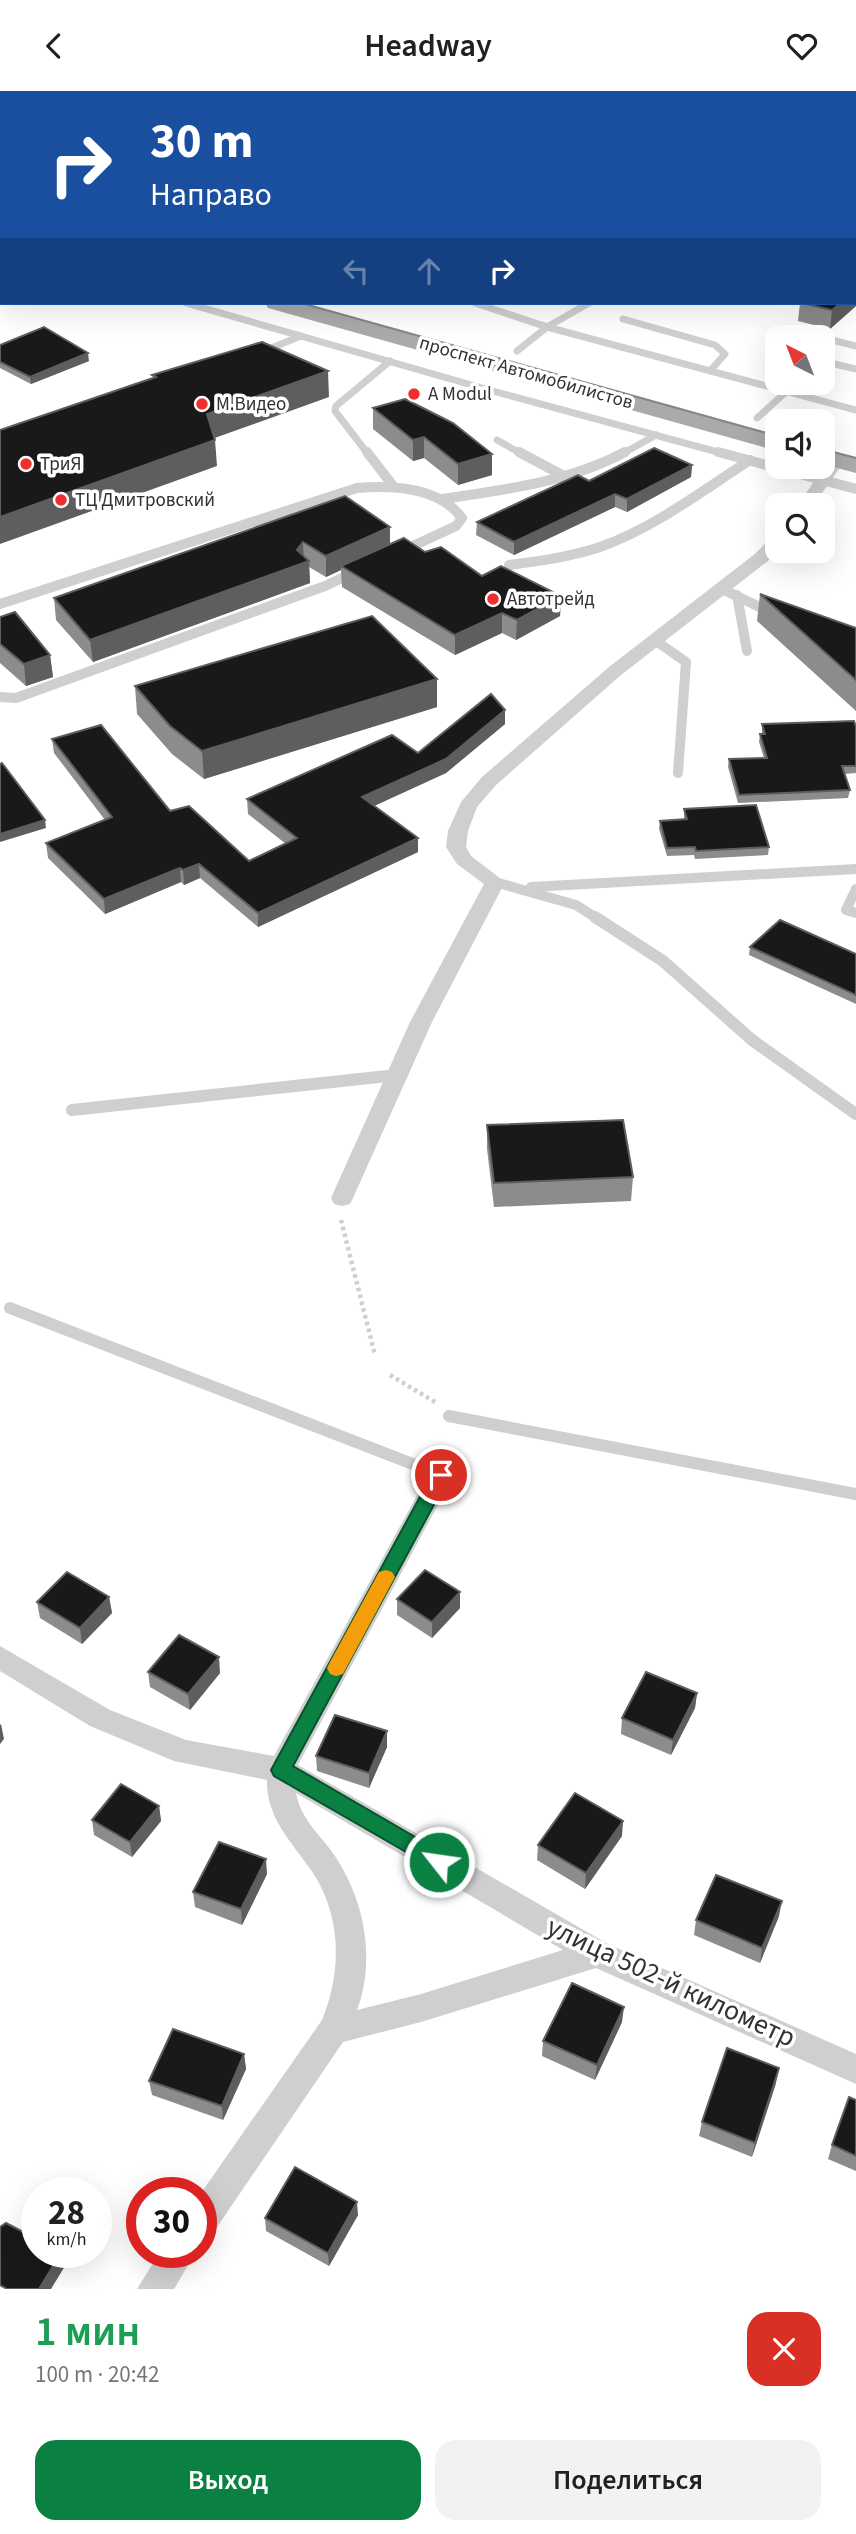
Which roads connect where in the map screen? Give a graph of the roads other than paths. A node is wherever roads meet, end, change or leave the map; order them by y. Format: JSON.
{"nodes":[{"id":1,"x":193,"y":305,"type":"edge"},
{"id":2,"x":283,"y":305,"type":"edge"},
{"id":3,"x":347,"y":305,"type":"edge"},
{"id":4,"x":481,"y":305,"type":"edge"},
{"id":5,"x":498,"y":305,"type":"edge"},
{"id":6,"x":586,"y":305,"type":"edge"},
{"id":7,"x":623,"y":319,"type":"dead end"},
{"id":8,"x":547,"y":327,"type":"junction"},
{"id":9,"x":301,"y":336,"type":"junction"},
{"id":10,"x":835,"y":341,"type":"edge"},
{"id":11,"x":856,"y":346,"type":"edge"},
{"id":12,"x":517,"y":352,"type":"junction"},
{"id":13,"x":247,"y":358,"type":"edge"},
{"id":14,"x":390,"y":362,"type":"junction"},
{"id":15,"x":835,"y":364,"type":"edge"},
{"id":16,"x":856,"y":369,"type":"edge"},
{"id":17,"x":710,"y":371,"type":"junction"},
{"id":18,"x":765,"y":385,"type":"edge"},
{"id":19,"x":802,"y":395,"type":"edge"},
{"id":20,"x":856,"y":410,"type":"edge"},
{"id":21,"x":765,"y":419,"type":"edge"},
{"id":22,"x":656,"y":435,"type":"junction"},
{"id":23,"x":497,"y":440,"type":"dead end"},
{"id":24,"x":765,"y":440,"type":"edge"},
{"id":25,"x":750,"y":460,"type":"junction"},
{"id":26,"x":839,"y":461,"type":"edge"},
{"id":27,"x":562,"y":475,"type":"junction"},
{"id":28,"x":394,"y":487,"type":"junction"},
{"id":29,"x":856,"y":489,"type":"edge"},
{"id":30,"x":815,"y":493,"type":"edge"},
{"id":31,"x":442,"y":499,"type":"junction"},
{"id":32,"x":397,"y":553,"type":"edge"},
{"id":33,"x":765,"y":554,"type":"edge"},
{"id":34,"x":373,"y":564,"type":"edge"},
{"id":35,"x":509,"y":565,"type":"dead end"},
{"id":36,"x":730,"y":592,"type":"junction"},
{"id":37,"x":0,"y":604,"type":"edge"},
{"id":38,"x":778,"y":616,"type":"edge"},
{"id":39,"x":656,"y":641,"type":"junction"},
{"id":40,"x":747,"y":651,"type":"dead end"},
{"id":41,"x":0,"y":697,"type":"edge"},
{"id":42,"x":678,"y":773,"type":"dead end"},
{"id":43,"x":856,"y":870,"type":"edge"},
{"id":44,"x":495,"y":882,"type":"junction"},
{"id":45,"x":520,"y":888,"type":"junction"},
{"id":46,"x":856,"y":889,"type":"edge"},
{"id":47,"x":856,"y":913,"type":"edge"},
{"id":48,"x":397,"y":1075,"type":"junction"},
{"id":49,"x":72,"y":1110,"type":"dead end"},
{"id":50,"x":856,"y":1114,"type":"edge"},
{"id":51,"x":342,"y":1198,"type":"road end"},
{"id":52,"x":10,"y":1308,"type":"dead end"},
{"id":53,"x":449,"y":1416,"type":"dead end"},
{"id":54,"x":441,"y":1475,"type":"joint"},
{"id":55,"x":856,"y":1494,"type":"edge"},
{"id":56,"x":0,"y":1657,"type":"edge"},
{"id":57,"x":281,"y":1770,"type":"junction"},
{"id":58,"x":597,"y":1954,"type":"junction"},
{"id":59,"x":333,"y":2031,"type":"junction"},
{"id":60,"x":856,"y":2069,"type":"edge"},
{"id":61,"x":217,"y":2198,"type":"edge"},
{"id":62,"x":169,"y":2268,"type":"edge"},
{"id":63,"x":154,"y":2289,"type":"edge"}],
"edges":[{"from":1,"to":9,"type":"lane"},
{"from":2,"to":24,"type":"main road","name":"проспект Автомобилистов"},
{"from":3,"to":12,"type":"main road","name":"проспект Автомобилистов"},
{"from":4,"to":8,"type":"lane"},
{"from":5,"to":8,"type":"lane"},
{"from":6,"to":8,"type":"lane"},
{"from":7,"to":17,"type":"lane"},
{"from":8,"to":12,"type":"lane"},
{"from":8,"to":17,"type":"lane"},
{"from":9,"to":13,"type":"lane"},
{"from":9,"to":14,"type":"lane"},
{"from":10,"to":11,"type":"lane"},
{"from":12,"to":21,"type":"main road","name":"проспект Автомобилистов"},
{"from":14,"to":22,"type":"lane"},
{"from":14,"to":28,"type":"lane"},
{"from":15,"to":16,"type":"lane"},
{"from":17,"to":18,"type":"lane"},
{"from":19,"to":20,"type":"lane"},
{"from":22,"to":25,"type":"lane"},
{"from":22,"to":27,"type":"lane"},
{"from":23,"to":27,"type":"lane"},
{"from":25,"to":26,"type":"lane"},
{"from":25,"to":35,"type":"lane"},
{"from":26,"to":29,"type":"lane"},
{"from":26,"to":30,"type":"street"},
{"from":27,"to":31,"type":"lane"},
{"from":28,"to":31,"type":"lane"},
{"from":28,"to":37,"type":"lane"},
{"from":31,"to":32,"type":"lane"},
{"from":33,"to":36,"type":"street"},
{"from":34,"to":41,"type":"lane"},
{"from":36,"to":38,"type":"lane"},
{"from":36,"to":39,"type":"street"},
{"from":36,"to":40,"type":"lane"},
{"from":39,"to":42,"type":"lane"},
{"from":39,"to":44,"type":"street"},
{"from":43,"to":45,"type":"lane"},
{"from":44,"to":45,"type":"lane"},
{"from":44,"to":48,"type":"street"},
{"from":45,"to":50,"type":"lane"},
{"from":46,"to":47,"type":"lane"},
{"from":48,"to":49,"type":"lane"},
{"from":48,"to":51,"type":"street"},
{"from":52,"to":54,"type":"lane"},
{"from":53,"to":55,"type":"lane"},
{"from":54,"to":57,"type":"street"},
{"from":56,"to":57,"type":"street","name":"улица 502-й километр"},
{"from":57,"to":58,"type":"street","name":"улица 502-й километр"},
{"from":57,"to":59,"type":"street"},
{"from":58,"to":59,"type":"street"},
{"from":58,"to":60,"type":"street","name":"улица 502-й километр"},
{"from":59,"to":61,"type":"street"},
{"from":62,"to":63,"type":"street"}]}
